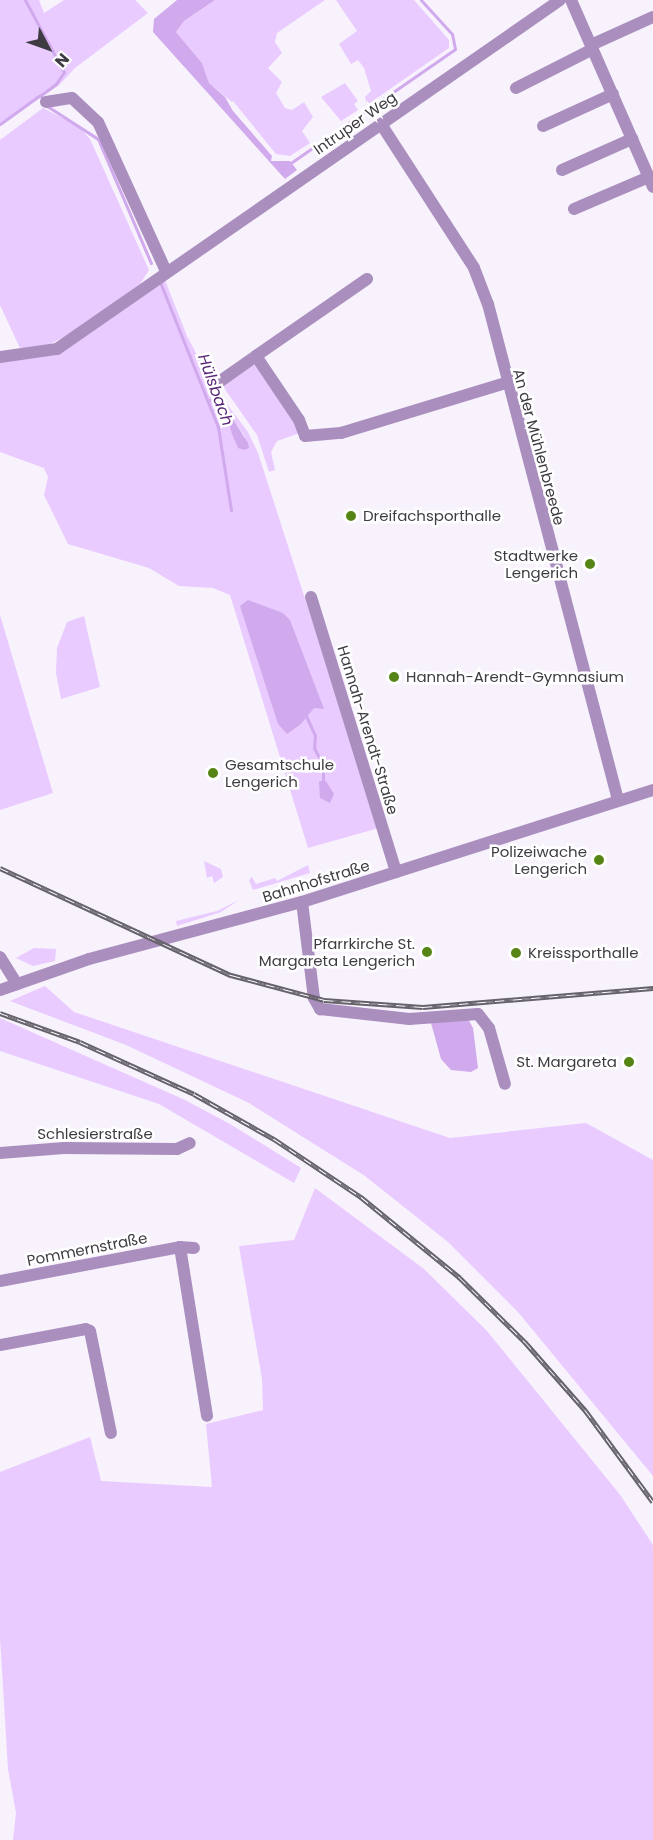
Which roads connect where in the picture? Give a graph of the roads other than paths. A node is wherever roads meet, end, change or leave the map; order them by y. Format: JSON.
{"nodes":[{"id":1,"x":560,"y":0,"type":"edge"},
{"id":2,"x":571,"y":0,"type":"edge"},
{"id":3,"x":653,"y":17,"type":"edge"},
{"id":4,"x":592,"y":47,"type":"junction"},
{"id":5,"x":516,"y":88,"type":"dead end"},
{"id":6,"x":613,"y":94,"type":"junction"},
{"id":7,"x":46,"y":102,"type":"dead end"},
{"id":8,"x":381,"y":123,"type":"junction"},
{"id":9,"x":543,"y":126,"type":"dead end"},
{"id":10,"x":632,"y":139,"type":"junction"},
{"id":11,"x":562,"y":170,"type":"dead end"},
{"id":12,"x":651,"y":182,"type":"edge"},
{"id":13,"x":574,"y":209,"type":"dead end"},
{"id":14,"x":166,"y":271,"type":"junction"},
{"id":15,"x":367,"y":279,"type":"dead end"},
{"id":16,"x":256,"y":356,"type":"junction"},
{"id":17,"x":0,"y":357,"type":"edge"},
{"id":18,"x":219,"y":382,"type":"dead end"},
{"id":19,"x":506,"y":383,"type":"junction"},
{"id":20,"x":311,"y":597,"type":"dead end"},
{"id":21,"x":653,"y":790,"type":"edge"},
{"id":22,"x":618,"y":800,"type":"junction"},
{"id":23,"x":396,"y":872,"type":"junction"},
{"id":24,"x":302,"y":902,"type":"junction"},
{"id":25,"x":0,"y":957,"type":"edge"},
{"id":26,"x":17,"y":984,"type":"junction"},
{"id":27,"x":0,"y":990,"type":"edge"},
{"id":28,"x":505,"y":1084,"type":"dead end"},
{"id":29,"x":190,"y":1143,"type":"dead end"},
{"id":30,"x":0,"y":1153,"type":"edge"},
{"id":31,"x":180,"y":1247,"type":"junction"},
{"id":32,"x":195,"y":1248,"type":"dead end"},
{"id":33,"x":0,"y":1281,"type":"edge"},
{"id":34,"x":0,"y":1346,"type":"edge"},
{"id":35,"x":207,"y":1416,"type":"dead end"},
{"id":36,"x":111,"y":1433,"type":"dead end"}],
"edges":[{"from":1,"to":8,"type":"street","name":"Intruper Weg"},
{"from":2,"to":4,"type":"street"},
{"from":3,"to":4,"type":"street"},
{"from":4,"to":5,"type":"street"},
{"from":4,"to":6,"type":"street"},
{"from":6,"to":9,"type":"street"},
{"from":6,"to":10,"type":"street"},
{"from":7,"to":14,"type":"street"},
{"from":8,"to":14,"type":"street","name":"Intruper Weg"},
{"from":8,"to":19,"type":"street","name":"An der Mühlenbreede"},
{"from":10,"to":11,"type":"street"},
{"from":10,"to":12,"type":"street"},
{"from":12,"to":13,"type":"street"},
{"from":14,"to":17,"type":"street","name":"Intruper Weg"},
{"from":15,"to":16,"type":"street"},
{"from":16,"to":18,"type":"street"},
{"from":16,"to":19,"type":"street"},
{"from":19,"to":22,"type":"street","name":"An der Mühlenbreede"},
{"from":20,"to":23,"type":"street","name":"Hannah-Arendt-Straße"},
{"from":21,"to":22,"type":"street","name":"Bahnhofstraße"},
{"from":22,"to":23,"type":"street","name":"Bahnhofstraße"},
{"from":23,"to":24,"type":"street","name":"Bahnhofstraße"},
{"from":24,"to":26,"type":"street","name":"Bahnhofstraße"},
{"from":24,"to":28,"type":"street"},
{"from":25,"to":26,"type":"street"},
{"from":26,"to":27,"type":"street","name":"Bahnhofstraße"},
{"from":29,"to":30,"type":"street","name":"Schlesierstraße"},
{"from":31,"to":32,"type":"street","name":"Pommernstraße"},
{"from":31,"to":33,"type":"street","name":"Pommernstraße"},
{"from":31,"to":35,"type":"street"},
{"from":34,"to":36,"type":"street"}]}
